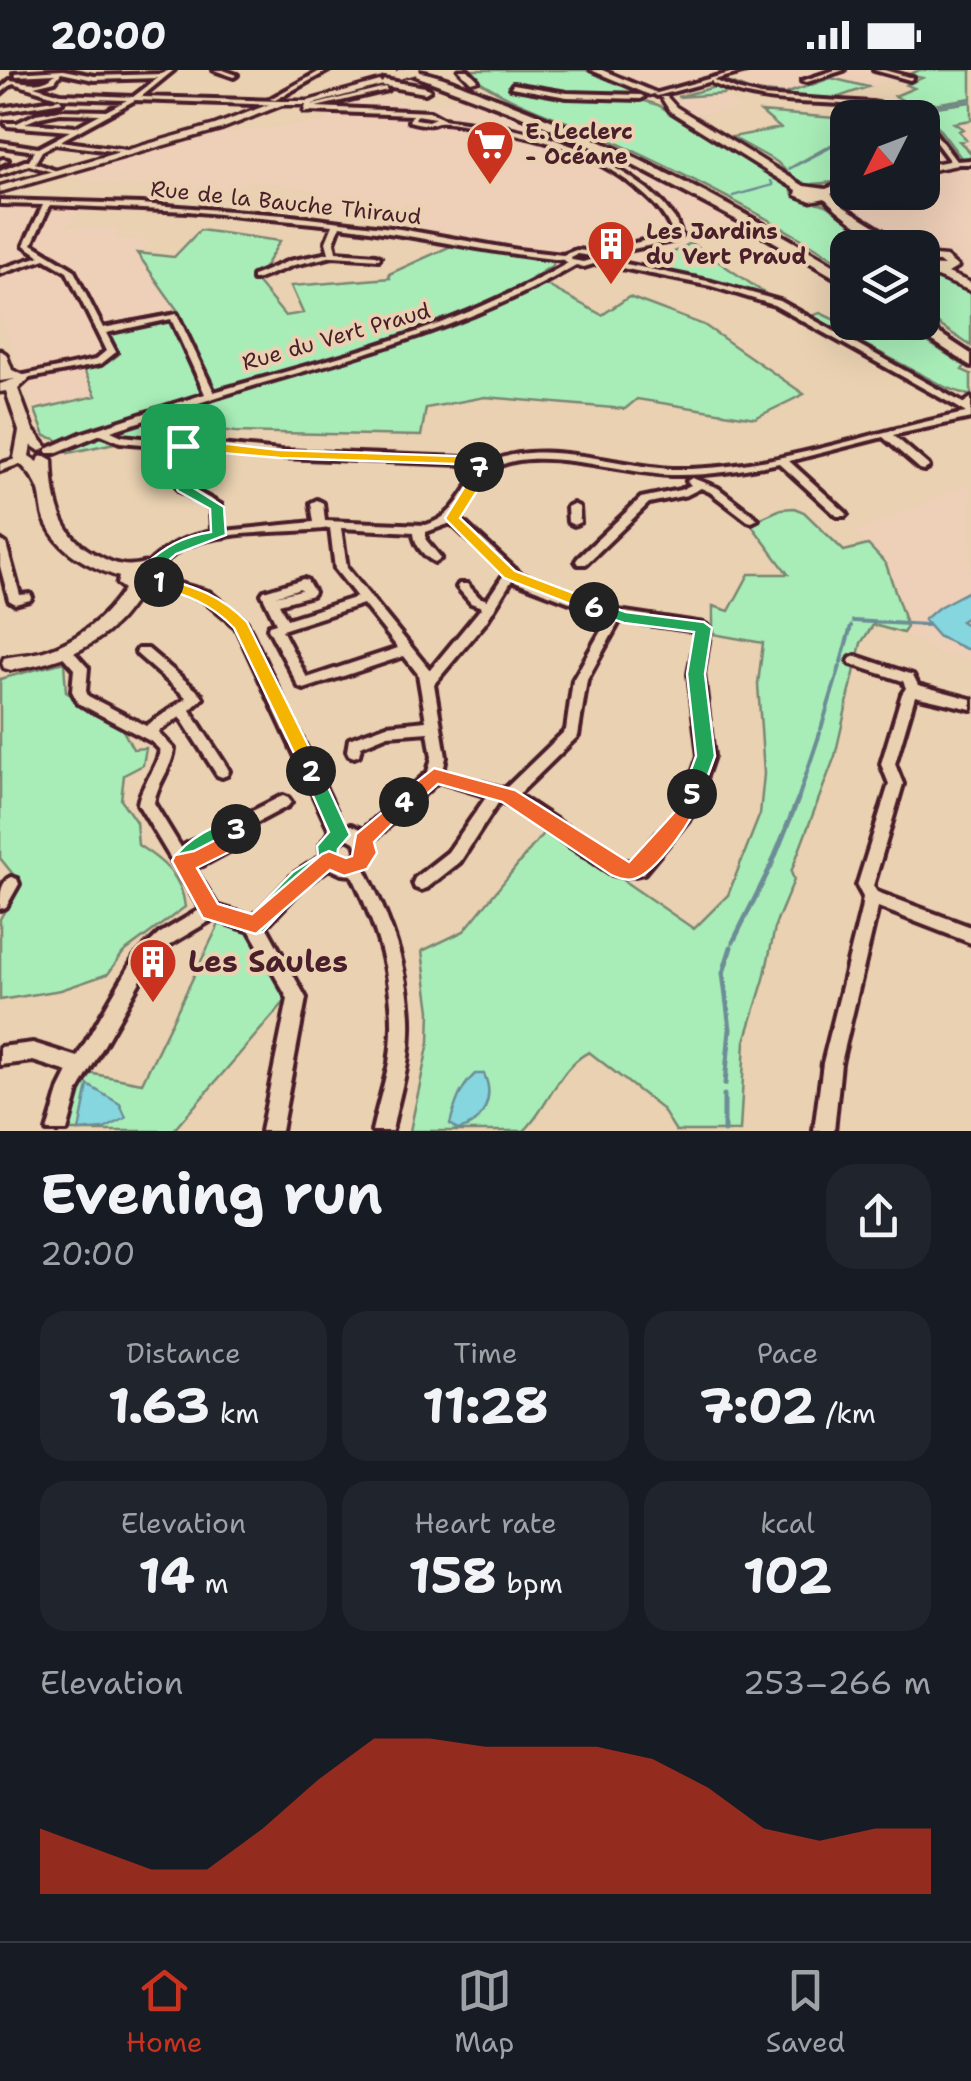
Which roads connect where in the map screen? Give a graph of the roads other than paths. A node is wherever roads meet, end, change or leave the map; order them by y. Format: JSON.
{"nodes":[{"id":1,"x":217,"y":70,"type":"edge"},
{"id":2,"x":326,"y":70,"type":"edge"},
{"id":3,"x":460,"y":70,"type":"edge"},
{"id":4,"x":595,"y":70,"type":"edge"},
{"id":5,"x":749,"y":70,"type":"edge"},
{"id":6,"x":840,"y":70,"type":"edge"},
{"id":7,"x":877,"y":70,"type":"edge"},
{"id":8,"x":59,"y":71,"type":"edge"},
{"id":9,"x":168,"y":73,"type":"edge"},
{"id":10,"x":12,"y":75,"type":"edge"},
{"id":11,"x":74,"y":76,"type":"junction"},
{"id":12,"x":234,"y":76,"type":"dead end"},
{"id":13,"x":391,"y":76,"type":"edge"},
{"id":14,"x":910,"y":78,"type":"dead end"},
{"id":15,"x":805,"y":81,"type":"dead end"},
{"id":16,"x":65,"y":82,"type":"dead end"},
{"id":17,"x":714,"y":82,"type":"junction"},
{"id":18,"x":28,"y":86,"type":"junction"},
{"id":19,"x":512,"y":86,"type":"dead end"},
{"id":20,"x":704,"y":86,"type":"junction"},
{"id":21,"x":0,"y":92,"type":"edge"},
{"id":22,"x":736,"y":92,"type":"junction"},
{"id":23,"x":92,"y":96,"type":"junction"},
{"id":24,"x":136,"y":97,"type":"junction"},
{"id":25,"x":657,"y":99,"type":"junction"},
{"id":26,"x":503,"y":100,"type":"junction"},
{"id":27,"x":294,"y":101,"type":"junction"},
{"id":28,"x":830,"y":102,"type":"edge"},
{"id":29,"x":276,"y":103,"type":"junction"},
{"id":30,"x":307,"y":108,"type":"junction"},
{"id":31,"x":0,"y":110,"type":"edge"},
{"id":32,"x":108,"y":113,"type":"junction"},
{"id":33,"x":286,"y":113,"type":"junction"},
{"id":34,"x":536,"y":118,"type":"junction"},
{"id":35,"x":7,"y":124,"type":"dead end"},
{"id":36,"x":18,"y":125,"type":"junction"},
{"id":37,"x":218,"y":127,"type":"junction"},
{"id":38,"x":78,"y":130,"type":"junction"},
{"id":39,"x":54,"y":142,"type":"junction"},
{"id":40,"x":940,"y":143,"type":"edge"},
{"id":41,"x":0,"y":144,"type":"edge"},
{"id":42,"x":39,"y":150,"type":"junction"},
{"id":43,"x":126,"y":152,"type":"junction"},
{"id":44,"x":32,"y":162,"type":"junction"},
{"id":45,"x":971,"y":162,"type":"edge"},
{"id":46,"x":954,"y":163,"type":"junction"},
{"id":47,"x":2,"y":166,"type":"edge"},
{"id":48,"x":940,"y":166,"type":"edge"},
{"id":49,"x":56,"y":173,"type":"junction"},
{"id":50,"x":0,"y":189,"type":"edge"},
{"id":51,"x":830,"y":190,"type":"edge"},
{"id":52,"x":818,"y":194,"type":"junction"},
{"id":53,"x":0,"y":202,"type":"edge"},
{"id":54,"x":47,"y":202,"type":"junction"},
{"id":55,"x":715,"y":202,"type":"junction"},
{"id":56,"x":336,"y":224,"type":"junction"},
{"id":57,"x":876,"y":230,"type":"edge"},
{"id":58,"x":752,"y":237,"type":"dead end"},
{"id":59,"x":333,"y":254,"type":"junction"},
{"id":60,"x":46,"y":256,"type":"junction"},
{"id":61,"x":376,"y":257,"type":"dead end"},
{"id":62,"x":596,"y":258,"type":"junction"},
{"id":63,"x":569,"y":261,"type":"junction"},
{"id":64,"x":830,"y":262,"type":"edge"},
{"id":65,"x":940,"y":268,"type":"edge"},
{"id":66,"x":0,"y":272,"type":"edge"},
{"id":67,"x":830,"y":273,"type":"edge"},
{"id":68,"x":256,"y":278,"type":"dead end"},
{"id":69,"x":822,"y":281,"type":"dead end"},
{"id":70,"x":830,"y":282,"type":"edge"},
{"id":71,"x":968,"y":285,"type":"edge"},
{"id":72,"x":100,"y":331,"type":"junction"},
{"id":73,"x":940,"y":331,"type":"edge"},
{"id":74,"x":939,"y":340,"type":"edge"},
{"id":75,"x":971,"y":351,"type":"edge"},
{"id":76,"x":0,"y":354,"type":"edge"},
{"id":77,"x":971,"y":361,"type":"edge"},
{"id":78,"x":8,"y":381,"type":"edge"},
{"id":79,"x":210,"y":394,"type":"junction"},
{"id":80,"x":968,"y":406,"type":"edge"},
{"id":81,"x":103,"y":432,"type":"junction"},
{"id":82,"x":885,"y":434,"type":"junction"},
{"id":83,"x":185,"y":443,"type":"junction"},
{"id":84,"x":35,"y":455,"type":"junction"},
{"id":85,"x":782,"y":460,"type":"junction"},
{"id":86,"x":924,"y":467,"type":"dead end"},
{"id":87,"x":0,"y":468,"type":"edge"},
{"id":88,"x":484,"y":469,"type":"junction"},
{"id":89,"x":683,"y":472,"type":"junction"},
{"id":90,"x":699,"y":485,"type":"junction"},
{"id":91,"x":317,"y":503,"type":"dead end"},
{"id":92,"x":573,"y":508,"type":"dead end"},
{"id":93,"x":841,"y":514,"type":"dead end"},
{"id":94,"x":452,"y":518,"type":"junction"},
{"id":95,"x":752,"y":519,"type":"dead end"},
{"id":96,"x":574,"y":522,"type":"dead end"},
{"id":97,"x":327,"y":525,"type":"junction"},
{"id":98,"x":420,"y":528,"type":"junction"},
{"id":99,"x":218,"y":535,"type":"junction"},
{"id":100,"x":1,"y":549,"type":"edge"},
{"id":101,"x":436,"y":558,"type":"dead end"},
{"id":102,"x":582,"y":560,"type":"dead end"},
{"id":103,"x":510,"y":574,"type":"junction"},
{"id":104,"x":152,"y":575,"type":"junction"},
{"id":105,"x":131,"y":581,"type":"junction"},
{"id":106,"x":462,"y":587,"type":"dead end"},
{"id":107,"x":26,"y":597,"type":"dead end"},
{"id":108,"x":366,"y":599,"type":"junction"},
{"id":109,"x":272,"y":602,"type":"dead end"},
{"id":110,"x":490,"y":606,"type":"junction"},
{"id":111,"x":616,"y":615,"type":"junction"},
{"id":112,"x":284,"y":625,"type":"junction"},
{"id":113,"x":84,"y":639,"type":"junction"},
{"id":114,"x":407,"y":650,"type":"junction"},
{"id":115,"x":66,"y":652,"type":"junction"},
{"id":116,"x":143,"y":652,"type":"dead end"},
{"id":117,"x":856,"y":661,"type":"dead end"},
{"id":118,"x":6,"y":664,"type":"edge"},
{"id":119,"x":428,"y":681,"type":"junction"},
{"id":120,"x":913,"y":689,"type":"junction"},
{"id":121,"x":971,"y":704,"type":"edge"},
{"id":122,"x":180,"y":708,"type":"junction"},
{"id":123,"x":434,"y":726,"type":"junction"},
{"id":124,"x":148,"y":732,"type":"junction"},
{"id":125,"x":354,"y":751,"type":"dead end"},
{"id":126,"x":222,"y":771,"type":"dead end"},
{"id":127,"x":434,"y":775,"type":"junction"},
{"id":128,"x":502,"y":794,"type":"junction"},
{"id":129,"x":283,"y":802,"type":"dead end"},
{"id":130,"x":340,"y":835,"type":"junction"},
{"id":131,"x":364,"y":840,"type":"junction"},
{"id":132,"x":329,"y":860,"type":"junction"},
{"id":133,"x":182,"y":861,"type":"junction"},
{"id":134,"x":355,"y":865,"type":"junction"},
{"id":135,"x":421,"y":883,"type":"dead end"},
{"id":136,"x":12,"y":884,"type":"dead end"},
{"id":137,"x":871,"y":897,"type":"junction"},
{"id":138,"x":0,"y":902,"type":"edge"},
{"id":139,"x":211,"y":911,"type":"junction"},
{"id":140,"x":256,"y":925,"type":"junction"},
{"id":141,"x":971,"y":936,"type":"edge"},
{"id":142,"x":0,"y":1056,"type":"edge"},
{"id":143,"x":80,"y":1067,"type":"junction"},
{"id":144,"x":57,"y":1131,"type":"edge"},
{"id":145,"x":271,"y":1131,"type":"edge"},
{"id":146,"x":382,"y":1131,"type":"edge"},
{"id":147,"x":824,"y":1131,"type":"edge"}],
"edges":[{"from":1,"to":12,"type":"street"},
{"from":2,"to":29,"type":"street"},
{"from":3,"to":26,"type":"highway"},
{"from":4,"to":25,"type":"main road"},
{"from":5,"to":17,"type":"street"},
{"from":5,"to":25,"type":"street"},
{"from":6,"to":15,"type":"street"},
{"from":7,"to":14,"type":"street"},
{"from":8,"to":10,"type":"street"},
{"from":8,"to":11,"type":"street"},
{"from":8,"to":18,"type":"street"},
{"from":9,"to":11,"type":"street"},
{"from":9,"to":24,"type":"street"},
{"from":10,"to":18,"type":"street"},
{"from":10,"to":21,"type":"street"},
{"from":11,"to":16,"type":"street"},
{"from":13,"to":26,"type":"highway"},
{"from":13,"to":27,"type":"main road"},
{"from":13,"to":30,"type":"main road"},
{"from":13,"to":34,"type":"highway"},
{"from":13,"to":34,"type":"highway"},
{"from":17,"to":20,"type":"street"},
{"from":17,"to":22,"type":"street"},
{"from":18,"to":23,"type":"street"},
{"from":19,"to":25,"type":"street"},
{"from":20,"to":22,"type":"street"},
{"from":20,"to":25,"type":"street"},
{"from":22,"to":28,"type":"street"},
{"from":23,"to":24,"type":"street"},
{"from":23,"to":31,"type":"street"},
{"from":24,"to":29,"type":"street"},
{"from":24,"to":32,"type":"street"},
{"from":25,"to":52,"type":"main road"},
{"from":26,"to":64,"type":"highway"},
{"from":27,"to":29,"type":"main road"},
{"from":27,"to":30,"type":"main road"},
{"from":29,"to":33,"type":"main road"},
{"from":29,"to":37,"type":"main road"},
{"from":30,"to":33,"type":"main road"},
{"from":30,"to":62,"type":"street"},
{"from":32,"to":36,"type":"street"},
{"from":32,"to":38,"type":"street"},
{"from":33,"to":37,"type":"main road"},
{"from":34,"to":55,"type":"highway"},
{"from":35,"to":36,"type":"street"},
{"from":36,"to":38,"type":"street"},
{"from":37,"to":43,"type":"main road"},
{"from":38,"to":39,"type":"street"},
{"from":39,"to":42,"type":"street"},
{"from":39,"to":43,"type":"street"},
{"from":40,"to":46,"type":"street"},
{"from":41,"to":42,"type":"street"},
{"from":42,"to":44,"type":"street"},
{"from":43,"to":49,"type":"main road"},
{"from":44,"to":47,"type":"street"},
{"from":44,"to":47,"type":"street"},
{"from":44,"to":49,"type":"street"},
{"from":45,"to":46,"type":"street"},
{"from":46,"to":48,"type":"main road"},
{"from":49,"to":50,"type":"main road"},
{"from":51,"to":52,"type":"main road"},
{"from":52,"to":57,"type":"main road"},
{"from":53,"to":54,"type":"street","name":"Rue de la Bauche Thiraud"},
{"from":54,"to":56,"type":"street","name":"Rue de la Bauche Thiraud"},
{"from":54,"to":60,"type":"street"},
{"from":55,"to":58,"type":"highway"},
{"from":55,"to":67,"type":"highway"},
{"from":56,"to":59,"type":"street"},
{"from":56,"to":63,"type":"street","name":"Rue de la Bauche Thiraud"},
{"from":59,"to":61,"type":"street"},
{"from":59,"to":68,"type":"street"},
{"from":60,"to":66,"type":"street"},
{"from":60,"to":72,"type":"street"},
{"from":62,"to":63,"type":"street"},
{"from":62,"to":80,"type":"street"},
{"from":63,"to":79,"type":"street","name":"Rue du Vert Praud"},
{"from":65,"to":71,"type":"main road"},
{"from":69,"to":70,"type":"highway"},
{"from":72,"to":78,"type":"street"},
{"from":72,"to":79,"type":"street"},
{"from":73,"to":75,"type":"highway"},
{"from":74,"to":77,"type":"highway"},
{"from":76,"to":78,"type":"main road"},
{"from":78,"to":84,"type":"main road"},
{"from":79,"to":81,"type":"street","name":"Rue du Vert Praud"},
{"from":80,"to":82,"type":"street"},
{"from":81,"to":83,"type":"street"},
{"from":81,"to":84,"type":"street","name":"Rue du Vert Praud"},
{"from":82,"to":85,"type":"street"},
{"from":82,"to":86,"type":"street"},
{"from":83,"to":88,"type":"street"},
{"from":83,"to":99,"type":"street"},
{"from":84,"to":87,"type":"street","name":"Rue du Vert Praud"},
{"from":84,"to":105,"type":"main road"},
{"from":85,"to":89,"type":"street"},
{"from":85,"to":93,"type":"street"},
{"from":88,"to":89,"type":"street"},
{"from":88,"to":94,"type":"street"},
{"from":89,"to":90,"type":"street"},
{"from":90,"to":95,"type":"street"},
{"from":90,"to":102,"type":"street"},
{"from":91,"to":97,"type":"street"},
{"from":92,"to":96,"type":"street"},
{"from":94,"to":98,"type":"street"},
{"from":94,"to":103,"type":"street"},
{"from":97,"to":98,"type":"street"},
{"from":97,"to":99,"type":"street"},
{"from":97,"to":108,"type":"street"},
{"from":98,"to":101,"type":"street"},
{"from":99,"to":104,"type":"street"},
{"from":100,"to":107,"type":"street"},
{"from":103,"to":110,"type":"street"},
{"from":103,"to":111,"type":"street"},
{"from":104,"to":105,"type":"main road"},
{"from":104,"to":130,"type":"street"},
{"from":105,"to":113,"type":"main road"},
{"from":106,"to":110,"type":"street"},
{"from":108,"to":112,"type":"street"},
{"from":108,"to":114,"type":"street"},
{"from":109,"to":112,"type":"street"},
{"from":110,"to":119,"type":"street"},
{"from":111,"to":128,"type":"street"},
{"from":111,"to":128,"type":"street"},
{"from":112,"to":114,"type":"street"},
{"from":113,"to":115,"type":"main road"},
{"from":113,"to":118,"type":"main road"},
{"from":114,"to":119,"type":"street"},
{"from":115,"to":118,"type":"main road"},
{"from":115,"to":124,"type":"street"},
{"from":116,"to":122,"type":"street"},
{"from":117,"to":120,"type":"street"},
{"from":119,"to":123,"type":"street"},
{"from":120,"to":121,"type":"street"},
{"from":120,"to":137,"type":"street"},
{"from":122,"to":124,"type":"street"},
{"from":122,"to":126,"type":"street"},
{"from":123,"to":125,"type":"street"},
{"from":123,"to":127,"type":"street"},
{"from":124,"to":133,"type":"street"},
{"from":127,"to":128,"type":"street"},
{"from":127,"to":131,"type":"street"},
{"from":128,"to":135,"type":"street"},
{"from":129,"to":133,"type":"street"},
{"from":130,"to":131,"type":"street"},
{"from":130,"to":132,"type":"street"},
{"from":131,"to":134,"type":"street"},
{"from":132,"to":134,"type":"street"},
{"from":132,"to":140,"type":"street"},
{"from":133,"to":139,"type":"street"},
{"from":134,"to":146,"type":"street"},
{"from":136,"to":138,"type":"street"},
{"from":137,"to":141,"type":"street"},
{"from":137,"to":147,"type":"street"},
{"from":139,"to":140,"type":"street"},
{"from":139,"to":143,"type":"street"},
{"from":140,"to":145,"type":"street"},
{"from":142,"to":143,"type":"street"},
{"from":143,"to":144,"type":"street"}]}
